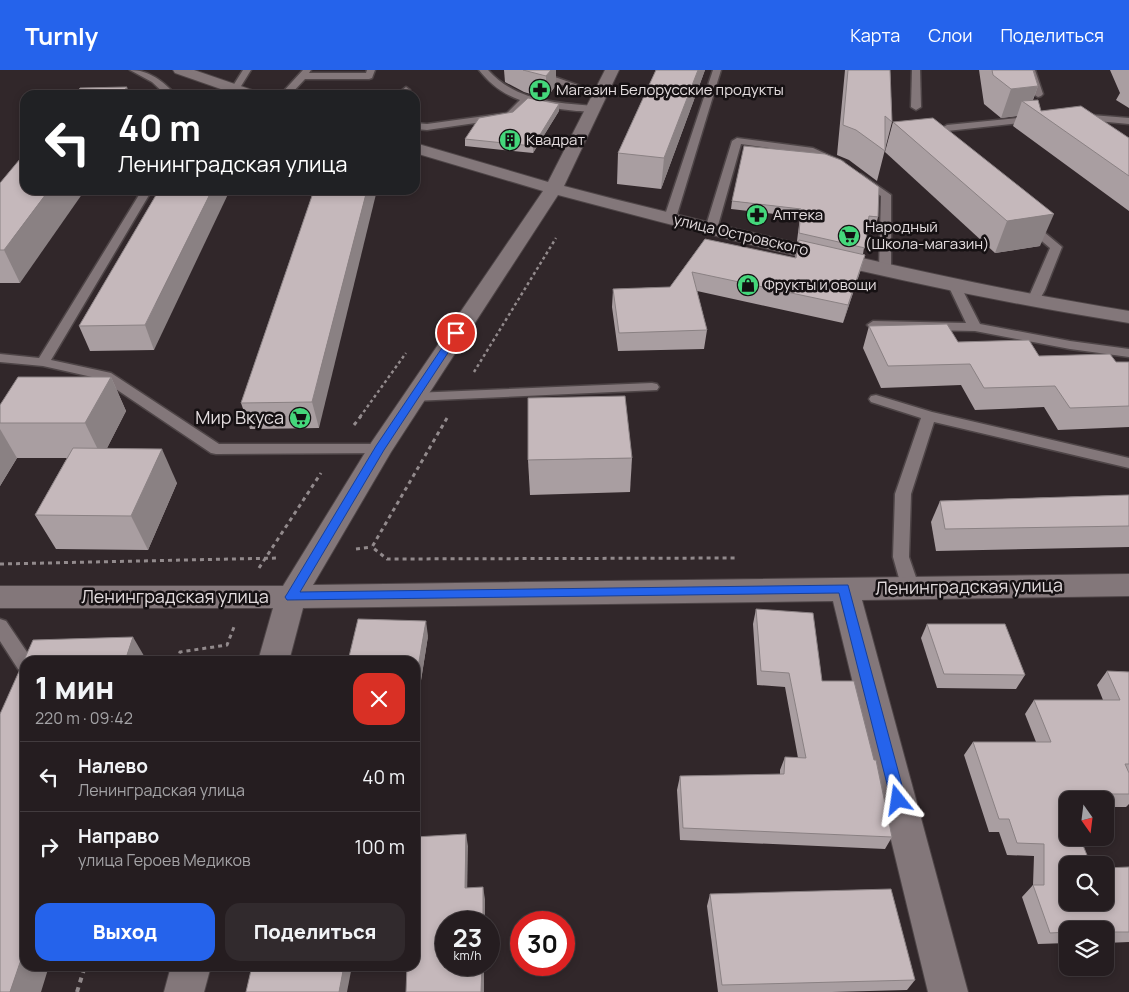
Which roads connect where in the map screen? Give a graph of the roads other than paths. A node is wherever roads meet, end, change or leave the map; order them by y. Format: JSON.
{"nodes":[{"id":1,"x":134,"y":70,"type":"edge"},
{"id":2,"x":180,"y":70,"type":"edge"},
{"id":3,"x":247,"y":70,"type":"edge"},
{"id":4,"x":371,"y":70,"type":"edge"},
{"id":5,"x":483,"y":70,"type":"edge"},
{"id":6,"x":510,"y":70,"type":"edge"},
{"id":7,"x":612,"y":70,"type":"edge"},
{"id":8,"x":718,"y":70,"type":"edge"},
{"id":9,"x":916,"y":70,"type":"edge"},
{"id":10,"x":1032,"y":70,"type":"edge"},
{"id":11,"x":305,"y":73,"type":"edge"},
{"id":12,"x":235,"y":89,"type":"junction"},
{"id":13,"x":166,"y":90,"type":"edge"},
{"id":14,"x":238,"y":90,"type":"edge"},
{"id":15,"x":290,"y":90,"type":"edge"},
{"id":16,"x":1038,"y":94,"type":"dead end"},
{"id":17,"x":525,"y":100,"type":"junction"},
{"id":18,"x":598,"y":102,"type":"junction"},
{"id":19,"x":916,"y":107,"type":"dead end"},
{"id":20,"x":1044,"y":118,"type":"edge"},
{"id":21,"x":1129,"y":121,"type":"edge"},
{"id":22,"x":420,"y":126,"type":"edge"},
{"id":23,"x":1092,"y":127,"type":"edge"},
{"id":24,"x":947,"y":128,"type":"edge"},
{"id":25,"x":420,"y":150,"type":"edge"},
{"id":26,"x":554,"y":188,"type":"junction"},
{"id":27,"x":144,"y":195,"type":"edge"},
{"id":28,"x":1019,"y":216,"type":"edge"},
{"id":29,"x":670,"y":218,"type":"junction"},
{"id":30,"x":712,"y":229,"type":"junction"},
{"id":31,"x":885,"y":269,"type":"junction"},
{"id":32,"x":954,"y":285,"type":"junction"},
{"id":33,"x":1033,"y":301,"type":"junction"},
{"id":34,"x":1129,"y":317,"type":"edge"},
{"id":35,"x":873,"y":325,"type":"edge"},
{"id":36,"x":975,"y":327,"type":"junction"},
{"id":37,"x":1129,"y":353,"type":"edge"},
{"id":38,"x":0,"y":358,"type":"edge"},
{"id":39,"x":42,"y":362,"type":"junction"},
{"id":40,"x":652,"y":387,"type":"dead end"},
{"id":41,"x":413,"y":397,"type":"junction"},
{"id":42,"x":876,"y":399,"type":"dead end"},
{"id":43,"x":929,"y":416,"type":"junction"},
{"id":44,"x":380,"y":449,"type":"junction"},
{"id":45,"x":1129,"y":463,"type":"edge"},
{"id":46,"x":1129,"y":585,"type":"edge"},
{"id":47,"x":844,"y":588,"type":"junction"},
{"id":48,"x":911,"y":589,"type":"junction"},
{"id":49,"x":0,"y":597,"type":"edge"},
{"id":50,"x":291,"y":597,"type":"junction"},
{"id":51,"x":0,"y":626,"type":"edge"},
{"id":52,"x":275,"y":656,"type":"edge"},
{"id":53,"x":20,"y":665,"type":"edge"},
{"id":54,"x":190,"y":971,"type":"edge"},
{"id":55,"x":184,"y":992,"type":"edge"},
{"id":56,"x":948,"y":992,"type":"edge"}],
"edges":[{"from":1,"to":13,"type":"lane"},
{"from":2,"to":12,"type":"street"},
{"from":3,"to":12,"type":"lane"},
{"from":4,"to":11,"type":"lane"},
{"from":5,"to":17,"type":"lane"},
{"from":6,"to":18,"type":"lane"},
{"from":7,"to":18,"type":"street"},
{"from":8,"to":29,"type":"lane"},
{"from":9,"to":19,"type":"lane"},
{"from":10,"to":16,"type":"lane"},
{"from":11,"to":15,"type":"lane"},
{"from":12,"to":14,"type":"street"},
{"from":17,"to":18,"type":"lane"},
{"from":17,"to":22,"type":"lane"},
{"from":18,"to":26,"type":"street"},
{"from":20,"to":24,"type":"lane"},
{"from":21,"to":23,"type":"lane"},
{"from":25,"to":26,"type":"street","name":"улица Островского"},
{"from":26,"to":29,"type":"street","name":"улица Островского"},
{"from":26,"to":41,"type":"street"},
{"from":27,"to":39,"type":"lane"},
{"from":28,"to":33,"type":"lane"},
{"from":29,"to":30,"type":"street","name":"улица Островского"},
{"from":30,"to":31,"type":"street","name":"улица Островского"},
{"from":30,"to":31,"type":"lane"},
{"from":31,"to":32,"type":"street","name":"улица Островского"},
{"from":32,"to":33,"type":"street","name":"улица Островского"},
{"from":32,"to":36,"type":"lane"},
{"from":33,"to":34,"type":"street","name":"улица Островского"},
{"from":35,"to":36,"type":"lane"},
{"from":36,"to":37,"type":"lane"},
{"from":38,"to":39,"type":"lane"},
{"from":39,"to":44,"type":"lane"},
{"from":40,"to":41,"type":"lane"},
{"from":41,"to":44,"type":"street"},
{"from":42,"to":43,"type":"lane"},
{"from":43,"to":45,"type":"lane"},
{"from":43,"to":48,"type":"lane"},
{"from":44,"to":50,"type":"street"},
{"from":46,"to":48,"type":"street","name":"Ленинградская улица"},
{"from":47,"to":48,"type":"street","name":"Ленинградская улица"},
{"from":47,"to":50,"type":"street","name":"Ленинградская улица"},
{"from":47,"to":56,"type":"street"},
{"from":49,"to":50,"type":"street","name":"Ленинградская улица"},
{"from":50,"to":52,"type":"street"},
{"from":51,"to":53,"type":"lane"},
{"from":54,"to":55,"type":"street"}]}
